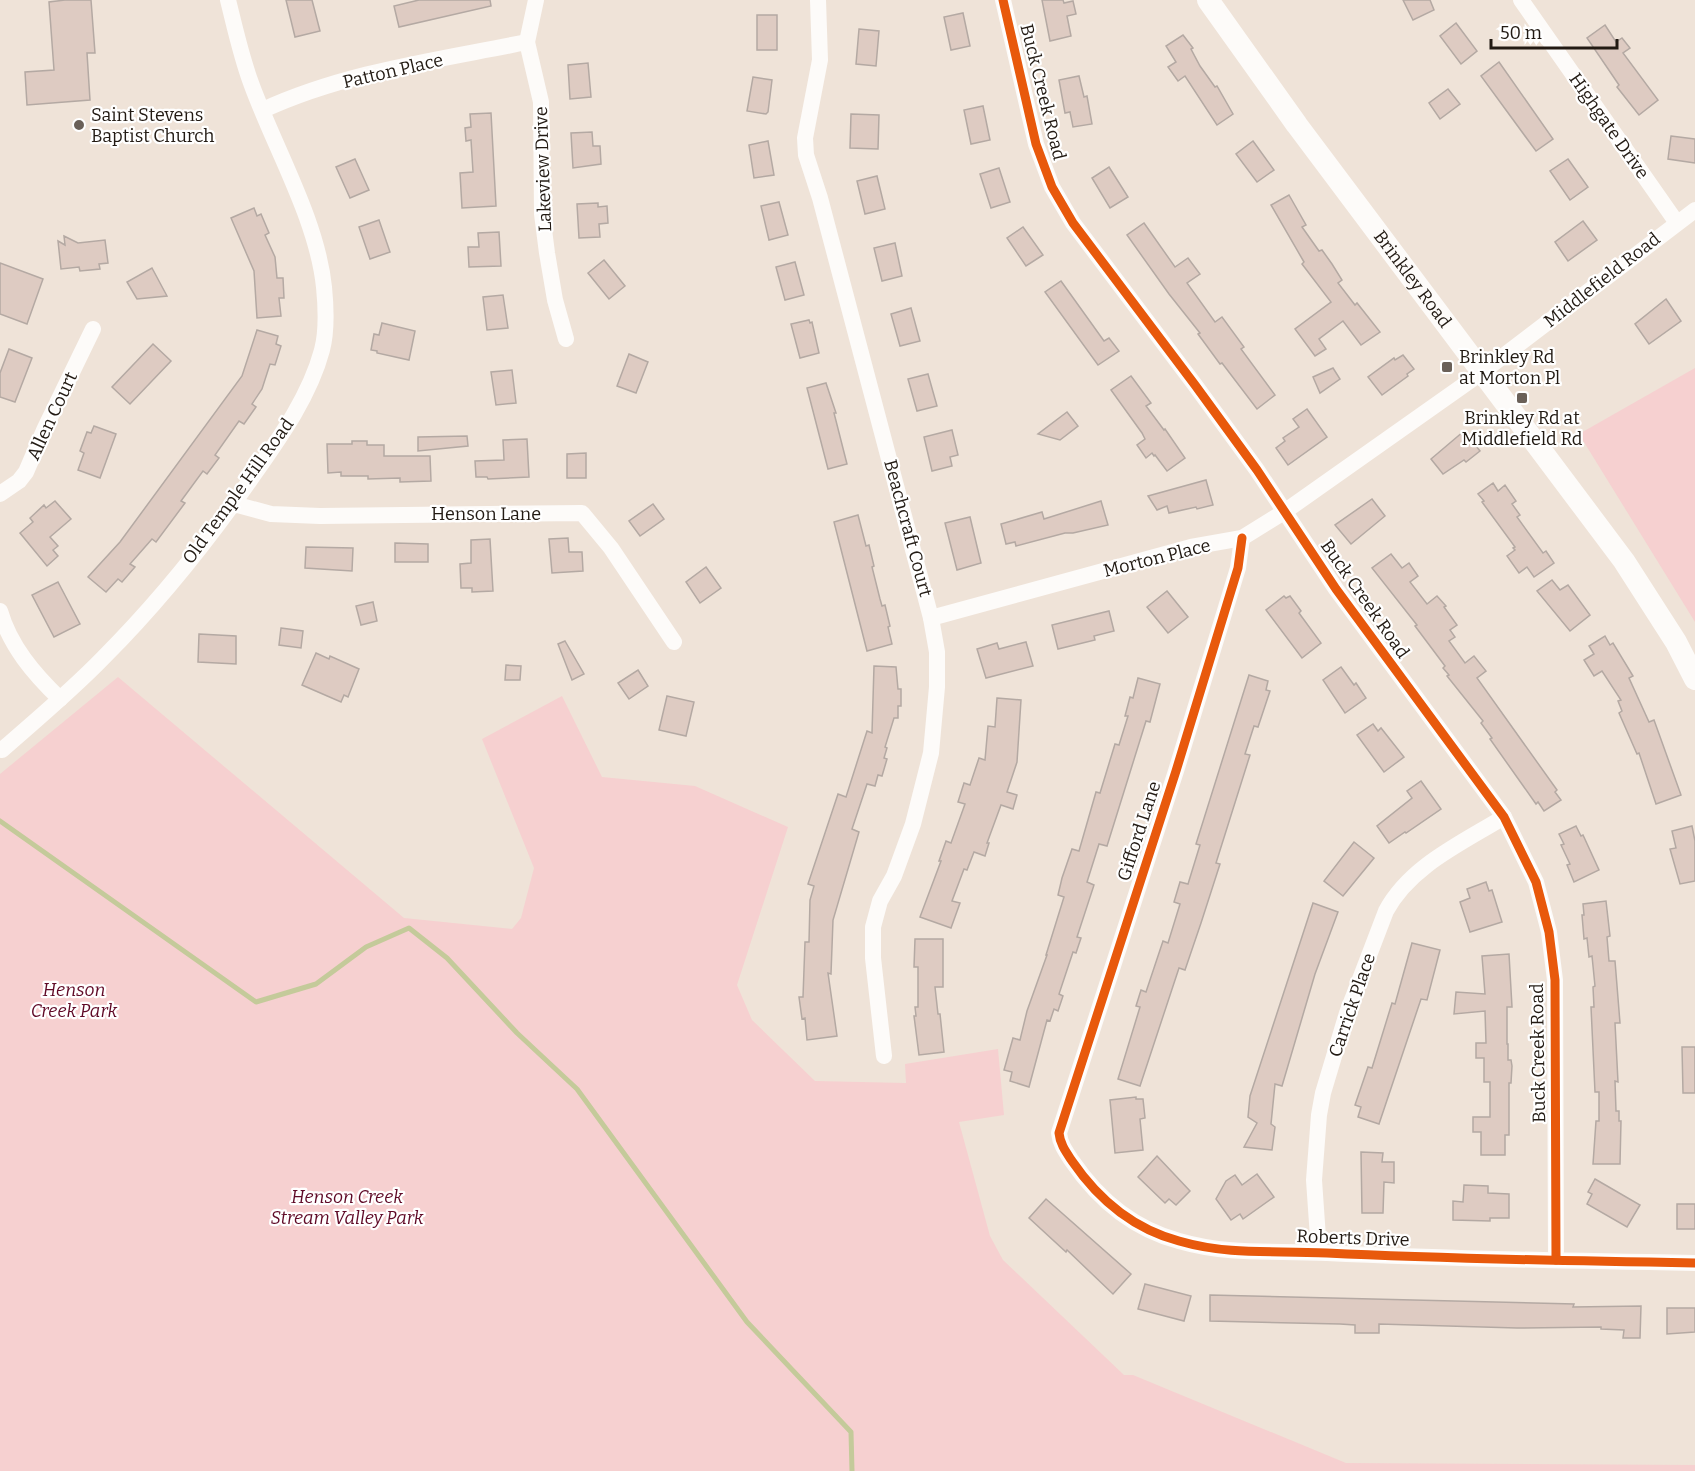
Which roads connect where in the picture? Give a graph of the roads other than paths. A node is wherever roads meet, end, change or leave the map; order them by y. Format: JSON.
{"nodes":[{"id":1,"x":228,"y":0,"type":"edge"},
{"id":2,"x":536,"y":0,"type":"edge"},
{"id":3,"x":818,"y":0,"type":"edge"},
{"id":4,"x":1003,"y":0,"type":"edge"},
{"id":5,"x":1208,"y":0,"type":"edge"},
{"id":6,"x":1521,"y":0,"type":"edge"},
{"id":7,"x":527,"y":42,"type":"junction"},
{"id":8,"x":263,"y":110,"type":"junction"},
{"id":9,"x":1695,"y":210,"type":"edge"},
{"id":10,"x":1677,"y":223,"type":"junction"},
{"id":11,"x":93,"y":329,"type":"dead end"},
{"id":12,"x":566,"y":339,"type":"dead end"},
{"id":13,"x":1481,"y":373,"type":"junction"},
{"id":14,"x":0,"y":494,"type":"edge"},
{"id":15,"x":234,"y":504,"type":"junction"},
{"id":16,"x":1284,"y":512,"type":"junction"},
{"id":17,"x":1242,"y":538,"type":"junction"},
{"id":18,"x":0,"y":611,"type":"edge"},
{"id":19,"x":931,"y":618,"type":"junction"},
{"id":20,"x":674,"y":642,"type":"dead end"},
{"id":21,"x":1695,"y":679,"type":"edge"},
{"id":22,"x":60,"y":699,"type":"junction"},
{"id":23,"x":2,"y":750,"type":"dead end"},
{"id":24,"x":1503,"y":817,"type":"junction"},
{"id":25,"x":884,"y":1056,"type":"dead end"},
{"id":26,"x":1059,"y":1133,"type":"joint"},
{"id":27,"x":1319,"y":1252,"type":"junction"},
{"id":28,"x":1556,"y":1260,"type":"junction"},
{"id":29,"x":1695,"y":1263,"type":"edge"}],
"edges":[{"from":1,"to":8,"type":"street","name":"Old Temple Hill Road"},
{"from":2,"to":7,"type":"street","name":"Lakeview Drive"},
{"from":3,"to":19,"type":"street","name":"Beachcraft Court"},
{"from":4,"to":16,"type":"street","name":"Buck Creek Road"},
{"from":5,"to":13,"type":"main road","name":"Brinkley Road"},
{"from":6,"to":10,"type":"street","name":"Highgate Drive"},
{"from":7,"to":8,"type":"street","name":"Patton Place"},
{"from":7,"to":12,"type":"street","name":"Lakeview Drive"},
{"from":8,"to":15,"type":"street","name":"Old Temple Hill Road"},
{"from":9,"to":10,"type":"street","name":"Middlefield Road"},
{"from":10,"to":13,"type":"street","name":"Middlefield Road"},
{"from":11,"to":14,"type":"street","name":"Allen Court"},
{"from":13,"to":16,"type":"street","name":"Morton Place"},
{"from":13,"to":21,"type":"main road","name":"Brinkley Road"},
{"from":15,"to":20,"type":"street","name":"Henson Lane"},
{"from":15,"to":22,"type":"street","name":"Old Temple Hill Road"},
{"from":16,"to":17,"type":"street","name":"Morton Place"},
{"from":16,"to":24,"type":"street","name":"Buck Creek Road"},
{"from":17,"to":19,"type":"street","name":"Morton Place"},
{"from":17,"to":26,"type":"street","name":"Gifford Lane"},
{"from":18,"to":22,"type":"street"},
{"from":19,"to":25,"type":"street","name":"Beachcraft Court"},
{"from":22,"to":23,"type":"street","name":"Old Temple Hill Road"},
{"from":24,"to":27,"type":"street","name":"Carrick Place"},
{"from":24,"to":28,"type":"street","name":"Buck Creek Road"},
{"from":26,"to":27,"type":"street","name":"Roberts Drive"},
{"from":27,"to":28,"type":"street","name":"Roberts Drive"},
{"from":28,"to":29,"type":"street","name":"Roberts Drive"}]}
